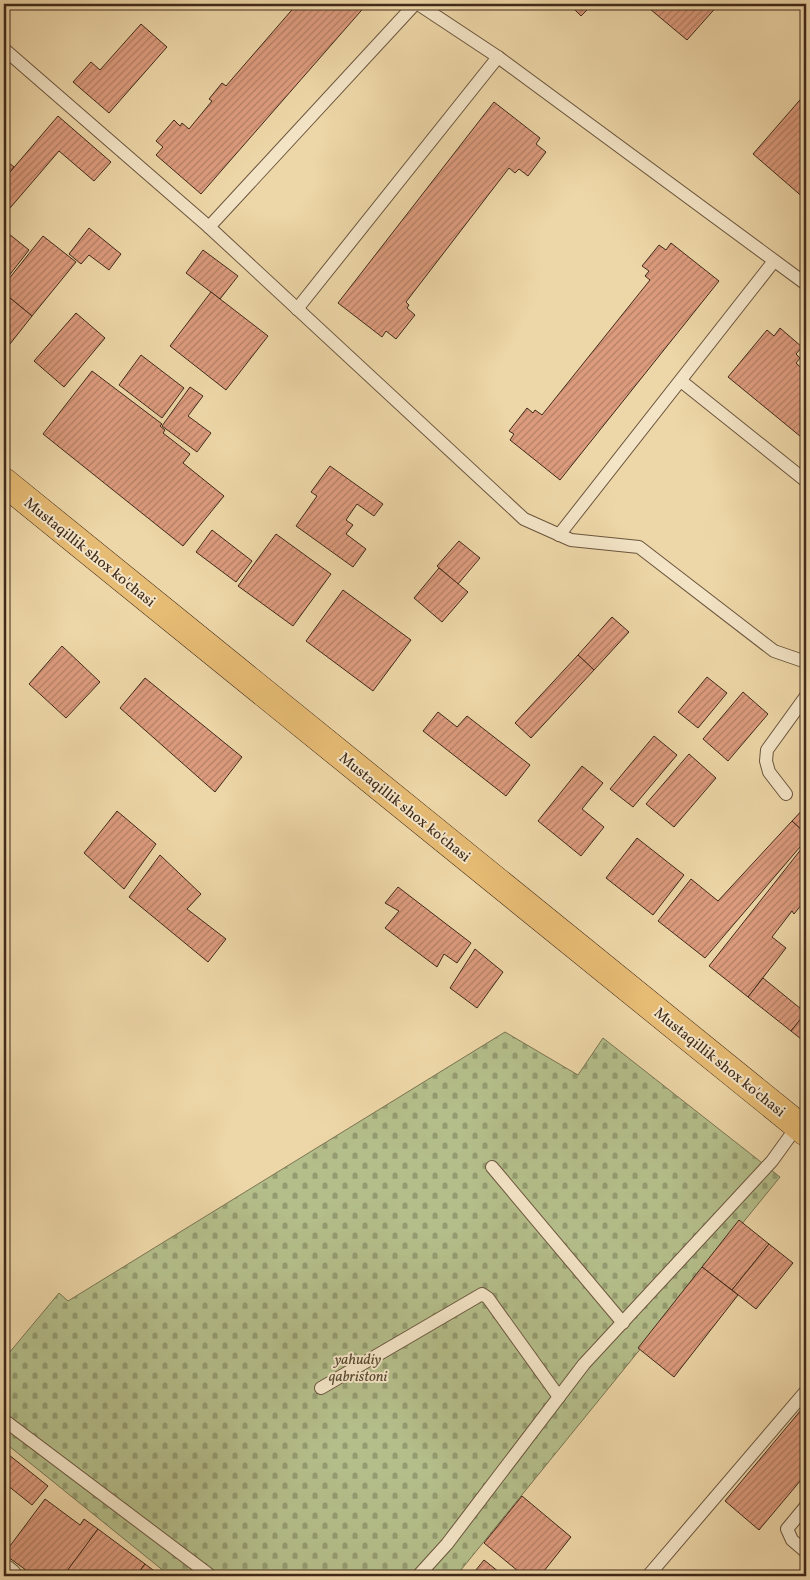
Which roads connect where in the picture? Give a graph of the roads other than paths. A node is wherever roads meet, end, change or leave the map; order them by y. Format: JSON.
{"nodes":[{"id":1,"x":417,"y":4,"type":"edge"},
{"id":2,"x":4,"y":49,"type":"edge"},
{"id":3,"x":498,"y":57,"type":"junction"},
{"id":4,"x":209,"y":227,"type":"junction"},
{"id":5,"x":774,"y":261,"type":"junction"},
{"id":6,"x":806,"y":284,"type":"edge"},
{"id":7,"x":297,"y":309,"type":"junction"},
{"id":8,"x":681,"y":381,"type":"junction"},
{"id":9,"x":806,"y":481,"type":"edge"},
{"id":10,"x":4,"y":482,"type":"edge"},
{"id":11,"x":559,"y":535,"type":"junction"},
{"id":12,"x":806,"y":662,"type":"edge"},
{"id":13,"x":806,"y":696,"type":"edge"},
{"id":14,"x":786,"y":794,"type":"dead end"},
{"id":15,"x":802,"y":1128,"type":"edge"},
{"id":16,"x":492,"y":1166,"type":"dead end"},
{"id":17,"x":623,"y":1323,"type":"junction"},
{"id":18,"x":322,"y":1388,"type":"dead end"},
{"id":19,"x":806,"y":1392,"type":"edge"},
{"id":20,"x":560,"y":1397,"type":"junction"},
{"id":21,"x":4,"y":1420,"type":"edge"},
{"id":22,"x":806,"y":1506,"type":"edge"},
{"id":23,"x":806,"y":1552,"type":"edge"},
{"id":24,"x":4,"y":1572,"type":"edge"},
{"id":25,"x":9,"y":1576,"type":"edge"},
{"id":26,"x":211,"y":1576,"type":"edge"},
{"id":27,"x":418,"y":1576,"type":"edge"},
{"id":28,"x":648,"y":1576,"type":"edge"}],
"edges":[{"from":1,"to":3,"type":"lane"},
{"from":1,"to":4,"type":"lane"},
{"from":2,"to":4,"type":"lane"},
{"from":3,"to":5,"type":"lane"},
{"from":3,"to":7,"type":"lane"},
{"from":4,"to":7,"type":"lane"},
{"from":5,"to":6,"type":"lane"},
{"from":5,"to":8,"type":"lane"},
{"from":7,"to":11,"type":"lane"},
{"from":8,"to":9,"type":"lane"},
{"from":8,"to":11,"type":"lane"},
{"from":10,"to":15,"type":"main road","name":"Mustaqillik shox ko'chasi"},
{"from":11,"to":12,"type":"lane"},
{"from":13,"to":14,"type":"lane"},
{"from":15,"to":17,"type":"lane"},
{"from":16,"to":17,"type":"lane"},
{"from":17,"to":20,"type":"lane"},
{"from":18,"to":20,"type":"lane"},
{"from":19,"to":28,"type":"lane"},
{"from":20,"to":27,"type":"lane"},
{"from":21,"to":26,"type":"lane"},
{"from":22,"to":23,"type":"lane"},
{"from":24,"to":25,"type":"street"}]}
